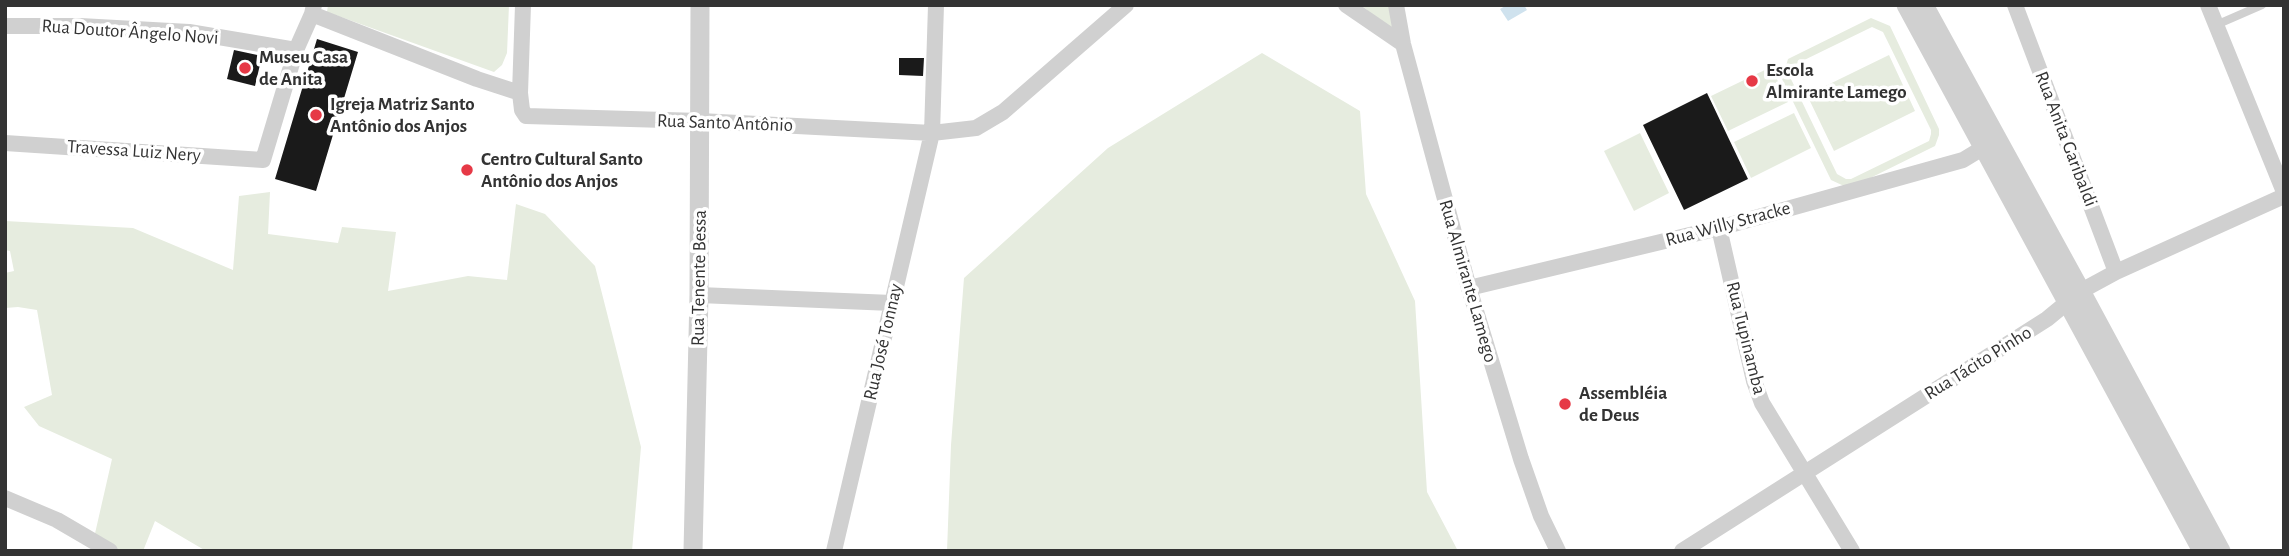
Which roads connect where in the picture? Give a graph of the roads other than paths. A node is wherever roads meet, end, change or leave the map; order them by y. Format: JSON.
{"nodes":[{"id":1,"x":523,"y":5,"type":"edge"},
{"id":2,"x":700,"y":5,"type":"edge"},
{"id":3,"x":936,"y":5,"type":"edge"},
{"id":4,"x":1126,"y":5,"type":"edge"},
{"id":5,"x":1346,"y":5,"type":"edge"},
{"id":6,"x":1396,"y":5,"type":"edge"},
{"id":7,"x":1906,"y":5,"type":"edge"},
{"id":8,"x":1924,"y":5,"type":"edge"},
{"id":9,"x":2015,"y":5,"type":"edge"},
{"id":10,"x":2208,"y":5,"type":"edge"},
{"id":11,"x":2262,"y":5,"type":"edge"},
{"id":12,"x":313,"y":10,"type":"edge"},
{"id":13,"x":2216,"y":25,"type":"junction"},
{"id":14,"x":5,"y":26,"type":"edge"},
{"id":15,"x":1403,"y":44,"type":"junction"},
{"id":16,"x":296,"y":50,"type":"junction"},
{"id":17,"x":520,"y":93,"type":"junction"},
{"id":18,"x":700,"y":121,"type":"junction"},
{"id":19,"x":932,"y":133,"type":"junction"},
{"id":20,"x":5,"y":143,"type":"edge"},
{"id":21,"x":1990,"y":144,"type":"junction"},
{"id":22,"x":2284,"y":194,"type":"edge"},
{"id":23,"x":1719,"y":228,"type":"junction"},
{"id":24,"x":2116,"y":272,"type":"junction"},
{"id":25,"x":1469,"y":288,"type":"junction"},
{"id":26,"x":699,"y":295,"type":"junction"},
{"id":27,"x":2075,"y":296,"type":"junction"},
{"id":28,"x":892,"y":303,"type":"junction"},
{"id":29,"x":1804,"y":474,"type":"junction"},
{"id":30,"x":2172,"y":477,"type":"junction"},
{"id":31,"x":5,"y":498,"type":"edge"},
{"id":32,"x":110,"y":551,"type":"edge"},
{"id":33,"x":693,"y":551,"type":"edge"},
{"id":34,"x":834,"y":551,"type":"edge"},
{"id":35,"x":1558,"y":551,"type":"edge"},
{"id":36,"x":1682,"y":551,"type":"edge"},
{"id":37,"x":1852,"y":551,"type":"edge"},
{"id":38,"x":2202,"y":551,"type":"edge"},
{"id":39,"x":2221,"y":551,"type":"edge"}],
"edges":[{"from":1,"to":17,"type":"street"},
{"from":2,"to":18,"type":"street","name":"Rua Tenente Bessa"},
{"from":3,"to":19,"type":"street","name":"Rua José Tonnay"},
{"from":4,"to":19,"type":"street","name":"Rua Santo Antônio"},
{"from":5,"to":15,"type":"street"},
{"from":6,"to":15,"type":"street","name":"Rua Almirante Lamego"},
{"from":7,"to":21,"type":"street"},
{"from":8,"to":21,"type":"street"},
{"from":9,"to":24,"type":"street","name":"Rua Anita Garibaldi"},
{"from":10,"to":13,"type":"street"},
{"from":11,"to":13,"type":"lane"},
{"from":12,"to":16,"type":"street"},
{"from":12,"to":17,"type":"street"},
{"from":13,"to":22,"type":"street"},
{"from":14,"to":16,"type":"street","name":"Rua Doutor Ângelo Novi"},
{"from":15,"to":25,"type":"street","name":"Rua Almirante Lamego"},
{"from":16,"to":20,"type":"street","name":"Travessa Luiz Nery"},
{"from":17,"to":18,"type":"street","name":"Rua Santo Antônio"},
{"from":18,"to":19,"type":"street","name":"Rua Santo Antônio"},
{"from":18,"to":26,"type":"street","name":"Rua Tenente Bessa"},
{"from":19,"to":28,"type":"street","name":"Rua José Tonnay"},
{"from":21,"to":23,"type":"street","name":"Rua Willy Stracke"},
{"from":21,"to":27,"type":"street"},
{"from":22,"to":24,"type":"street","name":"Rua Tácito Pinho"},
{"from":23,"to":25,"type":"street","name":"Rua Willy Stracke"},
{"from":23,"to":29,"type":"street","name":"Rua Tupinamba"},
{"from":24,"to":27,"type":"street","name":"Rua Tácito Pinho"},
{"from":25,"to":35,"type":"street","name":"Rua Almirante Lamego"},
{"from":26,"to":28,"type":"street"},
{"from":26,"to":33,"type":"street","name":"Rua Tenente Bessa"},
{"from":27,"to":29,"type":"street","name":"Rua Tácito Pinho"},
{"from":27,"to":30,"type":"street"},
{"from":28,"to":34,"type":"street","name":"Rua José Tonnay"},
{"from":29,"to":36,"type":"street","name":"Rua Tácito Pinho"},
{"from":29,"to":37,"type":"street","name":"Rua Tupinamba"},
{"from":30,"to":38,"type":"street"},
{"from":30,"to":39,"type":"street"},
{"from":31,"to":32,"type":"street"}]}
